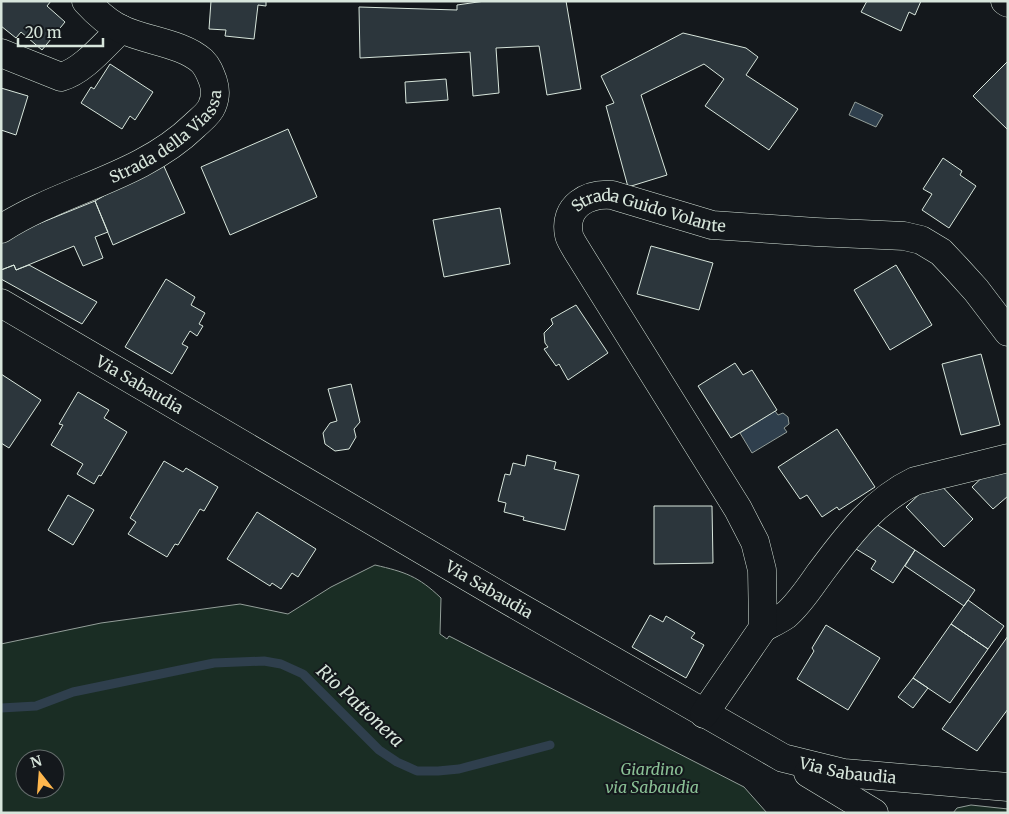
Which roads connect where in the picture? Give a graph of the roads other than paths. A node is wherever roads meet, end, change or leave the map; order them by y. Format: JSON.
{"nodes":[{"id":1,"x":86,"y":1,"type":"edge"},
{"id":2,"x":121,"y":29,"type":"junction"},
{"id":3,"x":1,"y":53,"type":"edge"},
{"id":4,"x":1,"y":229,"type":"edge"},
{"id":5,"x":1,"y":303,"type":"edge"},
{"id":6,"x":1008,"y":332,"type":"edge"},
{"id":7,"x":1008,"y":458,"type":"edge"},
{"id":8,"x":762,"y":628,"type":"junction"},
{"id":9,"x":704,"y":714,"type":"junction"},
{"id":10,"x":783,"y":758,"type":"junction"},
{"id":11,"x":1008,"y":787,"type":"edge"},
{"id":12,"x":874,"y":813,"type":"edge"}],
"edges":[{"from":1,"to":2,"type":"street","name":"Strada della Viassa"},
{"from":2,"to":3,"type":"street"},
{"from":2,"to":4,"type":"street","name":"Strada della Viassa"},
{"from":5,"to":9,"type":"street","name":"Via Sabaudia"},
{"from":6,"to":8,"type":"street","name":"Strada Guido Volante"},
{"from":7,"to":8,"type":"street"},
{"from":8,"to":9,"type":"street"},
{"from":9,"to":10,"type":"street","name":"Via Sabaudia"},
{"from":10,"to":11,"type":"street","name":"Via Sabaudia"},
{"from":10,"to":12,"type":"street"}]}
